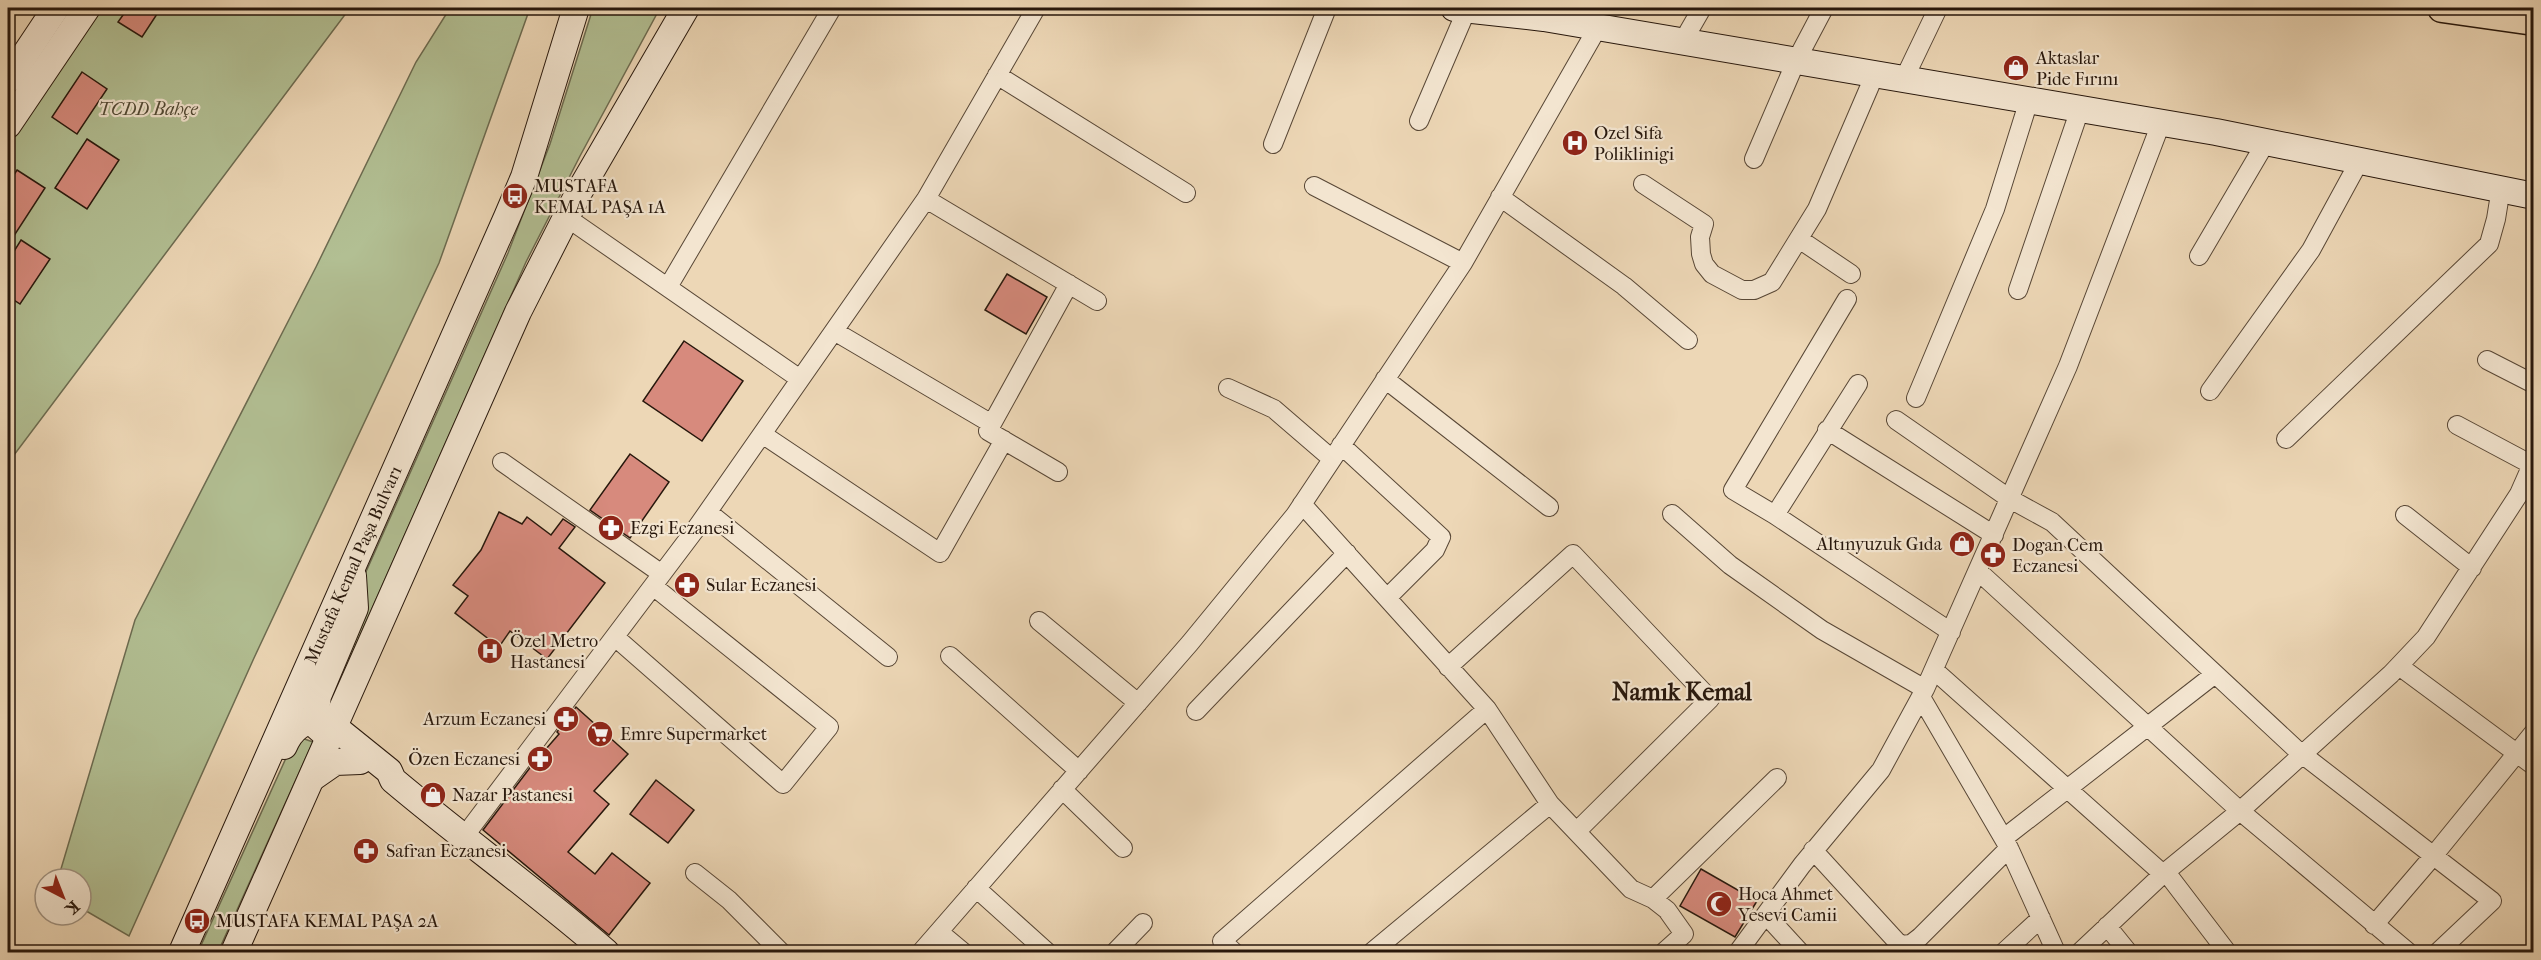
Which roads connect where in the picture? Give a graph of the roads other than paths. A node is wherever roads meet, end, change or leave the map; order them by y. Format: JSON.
{"nodes":[{"id":1,"x":56,"y":8,"type":"edge"},
{"id":2,"x":87,"y":8,"type":"edge"},
{"id":3,"x":576,"y":8,"type":"edge"},
{"id":4,"x":686,"y":8,"type":"edge"},
{"id":5,"x":832,"y":8,"type":"edge"},
{"id":6,"x":1036,"y":8,"type":"edge"},
{"id":7,"x":1327,"y":8,"type":"edge"},
{"id":8,"x":1461,"y":8,"type":"edge"},
{"id":9,"x":1702,"y":8,"type":"edge"},
{"id":10,"x":1824,"y":8,"type":"edge"},
{"id":11,"x":1938,"y":8,"type":"edge"},
{"id":12,"x":2442,"y":8,"type":"edge"},
{"id":13,"x":1565,"y":14,"type":"edge"},
{"id":14,"x":2534,"y":21,"type":"edge"},
{"id":15,"x":1598,"y":27,"type":"junction"},
{"id":16,"x":1683,"y":41,"type":"junction"},
{"id":17,"x":1796,"y":61,"type":"junction"},
{"id":18,"x":1875,"y":74,"type":"junction"},
{"id":19,"x":998,"y":75,"type":"junction"},
{"id":20,"x":1904,"y":79,"type":"junction"},
{"id":21,"x":8,"y":80,"type":"edge"},
{"id":22,"x":2029,"y":100,"type":"junction"},
{"id":23,"x":2080,"y":109,"type":"junction"},
{"id":24,"x":1419,"y":121,"type":"dead end"},
{"id":25,"x":2161,"y":123,"type":"junction"},
{"id":26,"x":8,"y":125,"type":"edge"},
{"id":27,"x":2266,"y":142,"type":"junction"},
{"id":28,"x":1273,"y":144,"type":"dead end"},
{"id":29,"x":1754,"y":159,"type":"dead end"},
{"id":30,"x":2360,"y":160,"type":"junction"},
{"id":31,"x":1643,"y":184,"type":"dead end"},
{"id":32,"x":1314,"y":186,"type":"dead end"},
{"id":33,"x":2501,"y":188,"type":"junction"},
{"id":34,"x":1186,"y":193,"type":"dead end"},
{"id":35,"x":2534,"y":196,"type":"edge"},
{"id":36,"x":1500,"y":198,"type":"junction"},
{"id":37,"x":926,"y":199,"type":"junction"},
{"id":38,"x":570,"y":209,"type":"junction"},
{"id":39,"x":1799,"y":239,"type":"junction"},
{"id":40,"x":2199,"y":256,"type":"dead end"},
{"id":41,"x":1463,"y":263,"type":"junction"},
{"id":42,"x":1851,"y":274,"type":"dead end"},
{"id":43,"x":1069,"y":284,"type":"junction"},
{"id":44,"x":668,"y":287,"type":"junction"},
{"id":45,"x":2018,"y":290,"type":"dead end"},
{"id":46,"x":1847,"y":299,"type":"dead end"},
{"id":47,"x":1097,"y":301,"type":"dead end"},
{"id":48,"x":834,"y":331,"type":"junction"},
{"id":49,"x":1688,"y":340,"type":"dead end"},
{"id":50,"x":2487,"y":360,"type":"dead end"},
{"id":51,"x":800,"y":379,"type":"junction"},
{"id":52,"x":1385,"y":379,"type":"junction"},
{"id":53,"x":1857,"y":384,"type":"dead end"},
{"id":54,"x":2534,"y":384,"type":"edge"},
{"id":55,"x":1228,"y":388,"type":"dead end"},
{"id":56,"x":2210,"y":391,"type":"dead end"},
{"id":57,"x":1916,"y":398,"type":"dead end"},
{"id":58,"x":1896,"y":420,"type":"dead end"},
{"id":59,"x":992,"y":424,"type":"junction"},
{"id":60,"x":2457,"y":425,"type":"dead end"},
{"id":61,"x":1827,"y":430,"type":"junction"},
{"id":62,"x":762,"y":434,"type":"junction"},
{"id":63,"x":2286,"y":439,"type":"dead end"},
{"id":64,"x":1004,"y":440,"type":"junction"},
{"id":65,"x":1337,"y":452,"type":"junction"},
{"id":66,"x":502,"y":462,"type":"dead end"},
{"id":67,"x":2533,"y":464,"type":"edge"},
{"id":68,"x":1058,"y":472,"type":"dead end"},
{"id":69,"x":2010,"y":499,"type":"junction"},
{"id":70,"x":1302,"y":504,"type":"junction"},
{"id":71,"x":1549,"y":507,"type":"dead end"},
{"id":72,"x":708,"y":512,"type":"junction"},
{"id":73,"x":1672,"y":514,"type":"dead end"},
{"id":74,"x":1775,"y":515,"type":"junction"},
{"id":75,"x":2405,"y":515,"type":"dead end"},
{"id":76,"x":1994,"y":535,"type":"junction"},
{"id":77,"x":1347,"y":553,"type":"junction"},
{"id":78,"x":2472,"y":568,"type":"junction"},
{"id":79,"x":352,"y":570,"type":"junction"},
{"id":80,"x":1978,"y":571,"type":"junction"},
{"id":81,"x":658,"y":580,"type":"junction"},
{"id":82,"x":1387,"y":598,"type":"junction"},
{"id":83,"x":1039,"y":621,"type":"dead end"},
{"id":84,"x":1951,"y":632,"type":"junction"},
{"id":85,"x":615,"y":636,"type":"junction"},
{"id":86,"x":950,"y":656,"type":"dead end"},
{"id":87,"x":888,"y":657,"type":"dead end"},
{"id":88,"x":2399,"y":666,"type":"junction"},
{"id":89,"x":1448,"y":667,"type":"junction"},
{"id":90,"x":1934,"y":670,"type":"junction"},
{"id":91,"x":2215,"y":674,"type":"junction"},
{"id":92,"x":1923,"y":693,"type":"junction"},
{"id":93,"x":349,"y":697,"type":"junction"},
{"id":94,"x":1138,"y":703,"type":"junction"},
{"id":95,"x":1487,"y":709,"type":"junction"},
{"id":96,"x":1196,"y":711,"type":"dead end"},
{"id":97,"x":2145,"y":726,"type":"junction"},
{"id":98,"x":327,"y":728,"type":"junction"},
{"id":99,"x":2534,"y":732,"type":"edge"},
{"id":100,"x":2518,"y":753,"type":"junction"},
{"id":101,"x":2302,"y":754,"type":"junction"},
{"id":102,"x":363,"y":757,"type":"junction"},
{"id":103,"x":2534,"y":766,"type":"edge"},
{"id":104,"x":1079,"y":771,"type":"junction"},
{"id":105,"x":312,"y":778,"type":"junction"},
{"id":106,"x":1777,"y":778,"type":"dead end"},
{"id":107,"x":257,"y":787,"type":"junction"},
{"id":108,"x":1062,"y":789,"type":"junction"},
{"id":109,"x":2068,"y":789,"type":"junction"},
{"id":110,"x":1550,"y":804,"type":"junction"},
{"id":111,"x":2240,"y":811,"type":"junction"},
{"id":112,"x":1577,"y":831,"type":"junction"},
{"id":113,"x":463,"y":838,"type":"junction"},
{"id":114,"x":2007,"y":843,"type":"junction"},
{"id":115,"x":1123,"y":848,"type":"dead end"},
{"id":116,"x":1813,"y":850,"type":"junction"},
{"id":117,"x":2434,"y":855,"type":"junction"},
{"id":118,"x":695,"y":873,"type":"dead end"},
{"id":119,"x":2165,"y":873,"type":"junction"},
{"id":120,"x":976,"y":888,"type":"junction"},
{"id":121,"x":1653,"y":899,"type":"junction"},
{"id":122,"x":1766,"y":915,"type":"junction"},
{"id":123,"x":2041,"y":918,"type":"junction"},
{"id":124,"x":1143,"y":923,"type":"dead end"},
{"id":125,"x":2374,"y":924,"type":"junction"},
{"id":126,"x":2107,"y":926,"type":"junction"},
{"id":127,"x":939,"y":932,"type":"junction"},
{"id":128,"x":182,"y":952,"type":"edge"},
{"id":129,"x":234,"y":952,"type":"edge"},
{"id":130,"x":606,"y":952,"type":"edge"},
{"id":131,"x":781,"y":952,"type":"edge"},
{"id":132,"x":921,"y":952,"type":"edge"},
{"id":133,"x":963,"y":952,"type":"edge"},
{"id":134,"x":1047,"y":952,"type":"edge"},
{"id":135,"x":1115,"y":952,"type":"edge"},
{"id":136,"x":1234,"y":952,"type":"edge"},
{"id":137,"x":1372,"y":952,"type":"edge"},
{"id":138,"x":1664,"y":952,"type":"edge"},
{"id":139,"x":1738,"y":952,"type":"edge"},
{"id":140,"x":1800,"y":952,"type":"edge"},
{"id":141,"x":2004,"y":952,"type":"edge"},
{"id":142,"x":2056,"y":952,"type":"edge"},
{"id":143,"x":2080,"y":952,"type":"edge"},
{"id":144,"x":2128,"y":952,"type":"edge"},
{"id":145,"x":2227,"y":952,"type":"edge"},
{"id":146,"x":2408,"y":952,"type":"edge"},
{"id":147,"x":2438,"y":952,"type":"edge"}],
"edges":[{"from":1,"to":21,"type":"main road"},
{"from":2,"to":26,"type":"main road"},
{"from":3,"to":79,"type":"main road","name":"Mustafa Kemal Paşa Bulvarı"},
{"from":4,"to":38,"type":"main road"},
{"from":5,"to":44,"type":"street"},
{"from":6,"to":19,"type":"street"},
{"from":7,"to":28,"type":"street"},
{"from":8,"to":13,"type":"main road"},
{"from":8,"to":24,"type":"street"},
{"from":9,"to":16,"type":"street"},
{"from":10,"to":17,"type":"street"},
{"from":11,"to":20,"type":"street"},
{"from":12,"to":14,"type":"main road"},
{"from":13,"to":15,"type":"main road"},
{"from":15,"to":16,"type":"main road"},
{"from":15,"to":36,"type":"street"},
{"from":16,"to":17,"type":"main road"},
{"from":17,"to":18,"type":"main road"},
{"from":17,"to":29,"type":"street"},
{"from":18,"to":20,"type":"main road"},
{"from":18,"to":39,"type":"street"},
{"from":19,"to":34,"type":"street"},
{"from":19,"to":37,"type":"street"},
{"from":20,"to":22,"type":"main road"},
{"from":22,"to":23,"type":"main road"},
{"from":22,"to":57,"type":"street"},
{"from":23,"to":25,"type":"main road"},
{"from":23,"to":45,"type":"street"},
{"from":25,"to":27,"type":"main road"},
{"from":25,"to":69,"type":"street"},
{"from":27,"to":30,"type":"main road"},
{"from":27,"to":40,"type":"street"},
{"from":30,"to":33,"type":"main road"},
{"from":30,"to":56,"type":"street"},
{"from":31,"to":39,"type":"street"},
{"from":32,"to":41,"type":"street"},
{"from":33,"to":35,"type":"main road"},
{"from":33,"to":63,"type":"street"},
{"from":36,"to":41,"type":"street"},
{"from":36,"to":49,"type":"street"},
{"from":37,"to":43,"type":"street"},
{"from":37,"to":48,"type":"street"},
{"from":38,"to":44,"type":"street"},
{"from":38,"to":93,"type":"main road"},
{"from":39,"to":42,"type":"street"},
{"from":41,"to":52,"type":"street"},
{"from":43,"to":47,"type":"street"},
{"from":43,"to":59,"type":"street"},
{"from":44,"to":51,"type":"street"},
{"from":46,"to":74,"type":"street"},
{"from":48,"to":51,"type":"street"},
{"from":48,"to":59,"type":"street"},
{"from":50,"to":54,"type":"street"},
{"from":51,"to":62,"type":"street"},
{"from":52,"to":65,"type":"street"},
{"from":52,"to":71,"type":"street"},
{"from":53,"to":61,"type":"street"},
{"from":55,"to":65,"type":"street"},
{"from":58,"to":69,"type":"street"},
{"from":59,"to":64,"type":"street"},
{"from":60,"to":67,"type":"street"},
{"from":61,"to":74,"type":"street"},
{"from":61,"to":76,"type":"street"},
{"from":62,"to":64,"type":"street"},
{"from":62,"to":72,"type":"street"},
{"from":64,"to":68,"type":"street"},
{"from":65,"to":70,"type":"street"},
{"from":65,"to":82,"type":"street"},
{"from":66,"to":81,"type":"street"},
{"from":67,"to":78,"type":"street"},
{"from":69,"to":76,"type":"street"},
{"from":69,"to":91,"type":"street"},
{"from":70,"to":77,"type":"street"},
{"from":70,"to":94,"type":"street"},
{"from":72,"to":81,"type":"street"},
{"from":72,"to":87,"type":"street"},
{"from":73,"to":92,"type":"street"},
{"from":74,"to":84,"type":"street"},
{"from":75,"to":78,"type":"street"},
{"from":76,"to":80,"type":"street"},
{"from":77,"to":82,"type":"street"},
{"from":77,"to":96,"type":"street"},
{"from":78,"to":88,"type":"street"},
{"from":79,"to":98,"type":"main road"},
{"from":79,"to":107,"type":"main road","name":"Mustafa Kemal Paşa Bulvarı"},
{"from":80,"to":84,"type":"street"},
{"from":80,"to":97,"type":"street"},
{"from":81,"to":85,"type":"street"},
{"from":81,"to":85,"type":"street"},
{"from":82,"to":89,"type":"street"},
{"from":83,"to":94,"type":"street"},
{"from":84,"to":90,"type":"street"},
{"from":85,"to":113,"type":"street"},
{"from":86,"to":104,"type":"street"},
{"from":88,"to":100,"type":"street"},
{"from":88,"to":101,"type":"street"},
{"from":89,"to":95,"type":"street"},
{"from":89,"to":112,"type":"street"},
{"from":90,"to":92,"type":"street"},
{"from":90,"to":109,"type":"street"},
{"from":91,"to":97,"type":"street"},
{"from":91,"to":101,"type":"street"},
{"from":92,"to":114,"type":"street"},
{"from":92,"to":116,"type":"street"},
{"from":93,"to":98,"type":"main road"},
{"from":93,"to":102,"type":"main road"},
{"from":94,"to":104,"type":"street"},
{"from":95,"to":110,"type":"street"},
{"from":95,"to":136,"type":"street"},
{"from":97,"to":109,"type":"street"},
{"from":97,"to":111,"type":"street"},
{"from":98,"to":102,"type":"main road"},
{"from":98,"to":105,"type":"main road"},
{"from":98,"to":107,"type":"main road"},
{"from":99,"to":100,"type":"street"},
{"from":100,"to":103,"type":"street"},
{"from":100,"to":117,"type":"street"},
{"from":101,"to":111,"type":"street"},
{"from":101,"to":117,"type":"street"},
{"from":102,"to":105,"type":"main road"},
{"from":102,"to":113,"type":"main road"},
{"from":104,"to":108,"type":"street"},
{"from":105,"to":129,"type":"main road"},
{"from":106,"to":121,"type":"street"},
{"from":107,"to":128,"type":"main road","name":"Mustafa Kemal Paşa Bulvarı"},
{"from":108,"to":115,"type":"street"},
{"from":108,"to":120,"type":"street"},
{"from":109,"to":114,"type":"street"},
{"from":109,"to":119,"type":"street"},
{"from":110,"to":112,"type":"street"},
{"from":110,"to":137,"type":"street"},
{"from":111,"to":119,"type":"street"},
{"from":111,"to":125,"type":"street"},
{"from":112,"to":121,"type":"street"},
{"from":113,"to":130,"type":"main road"},
{"from":114,"to":116,"type":"street"},
{"from":114,"to":123,"type":"street"},
{"from":116,"to":122,"type":"street"},
{"from":117,"to":125,"type":"street"},
{"from":117,"to":147,"type":"street"},
{"from":118,"to":131,"type":"street"},
{"from":119,"to":126,"type":"street"},
{"from":119,"to":145,"type":"street"},
{"from":120,"to":127,"type":"street"},
{"from":120,"to":134,"type":"street"},
{"from":121,"to":138,"type":"street"},
{"from":122,"to":139,"type":"street"},
{"from":122,"to":140,"type":"street"},
{"from":123,"to":141,"type":"street"},
{"from":123,"to":142,"type":"street"},
{"from":124,"to":135,"type":"street"},
{"from":125,"to":146,"type":"street"},
{"from":126,"to":143,"type":"street"},
{"from":126,"to":144,"type":"street"},
{"from":127,"to":132,"type":"street"},
{"from":127,"to":133,"type":"street"}]}
